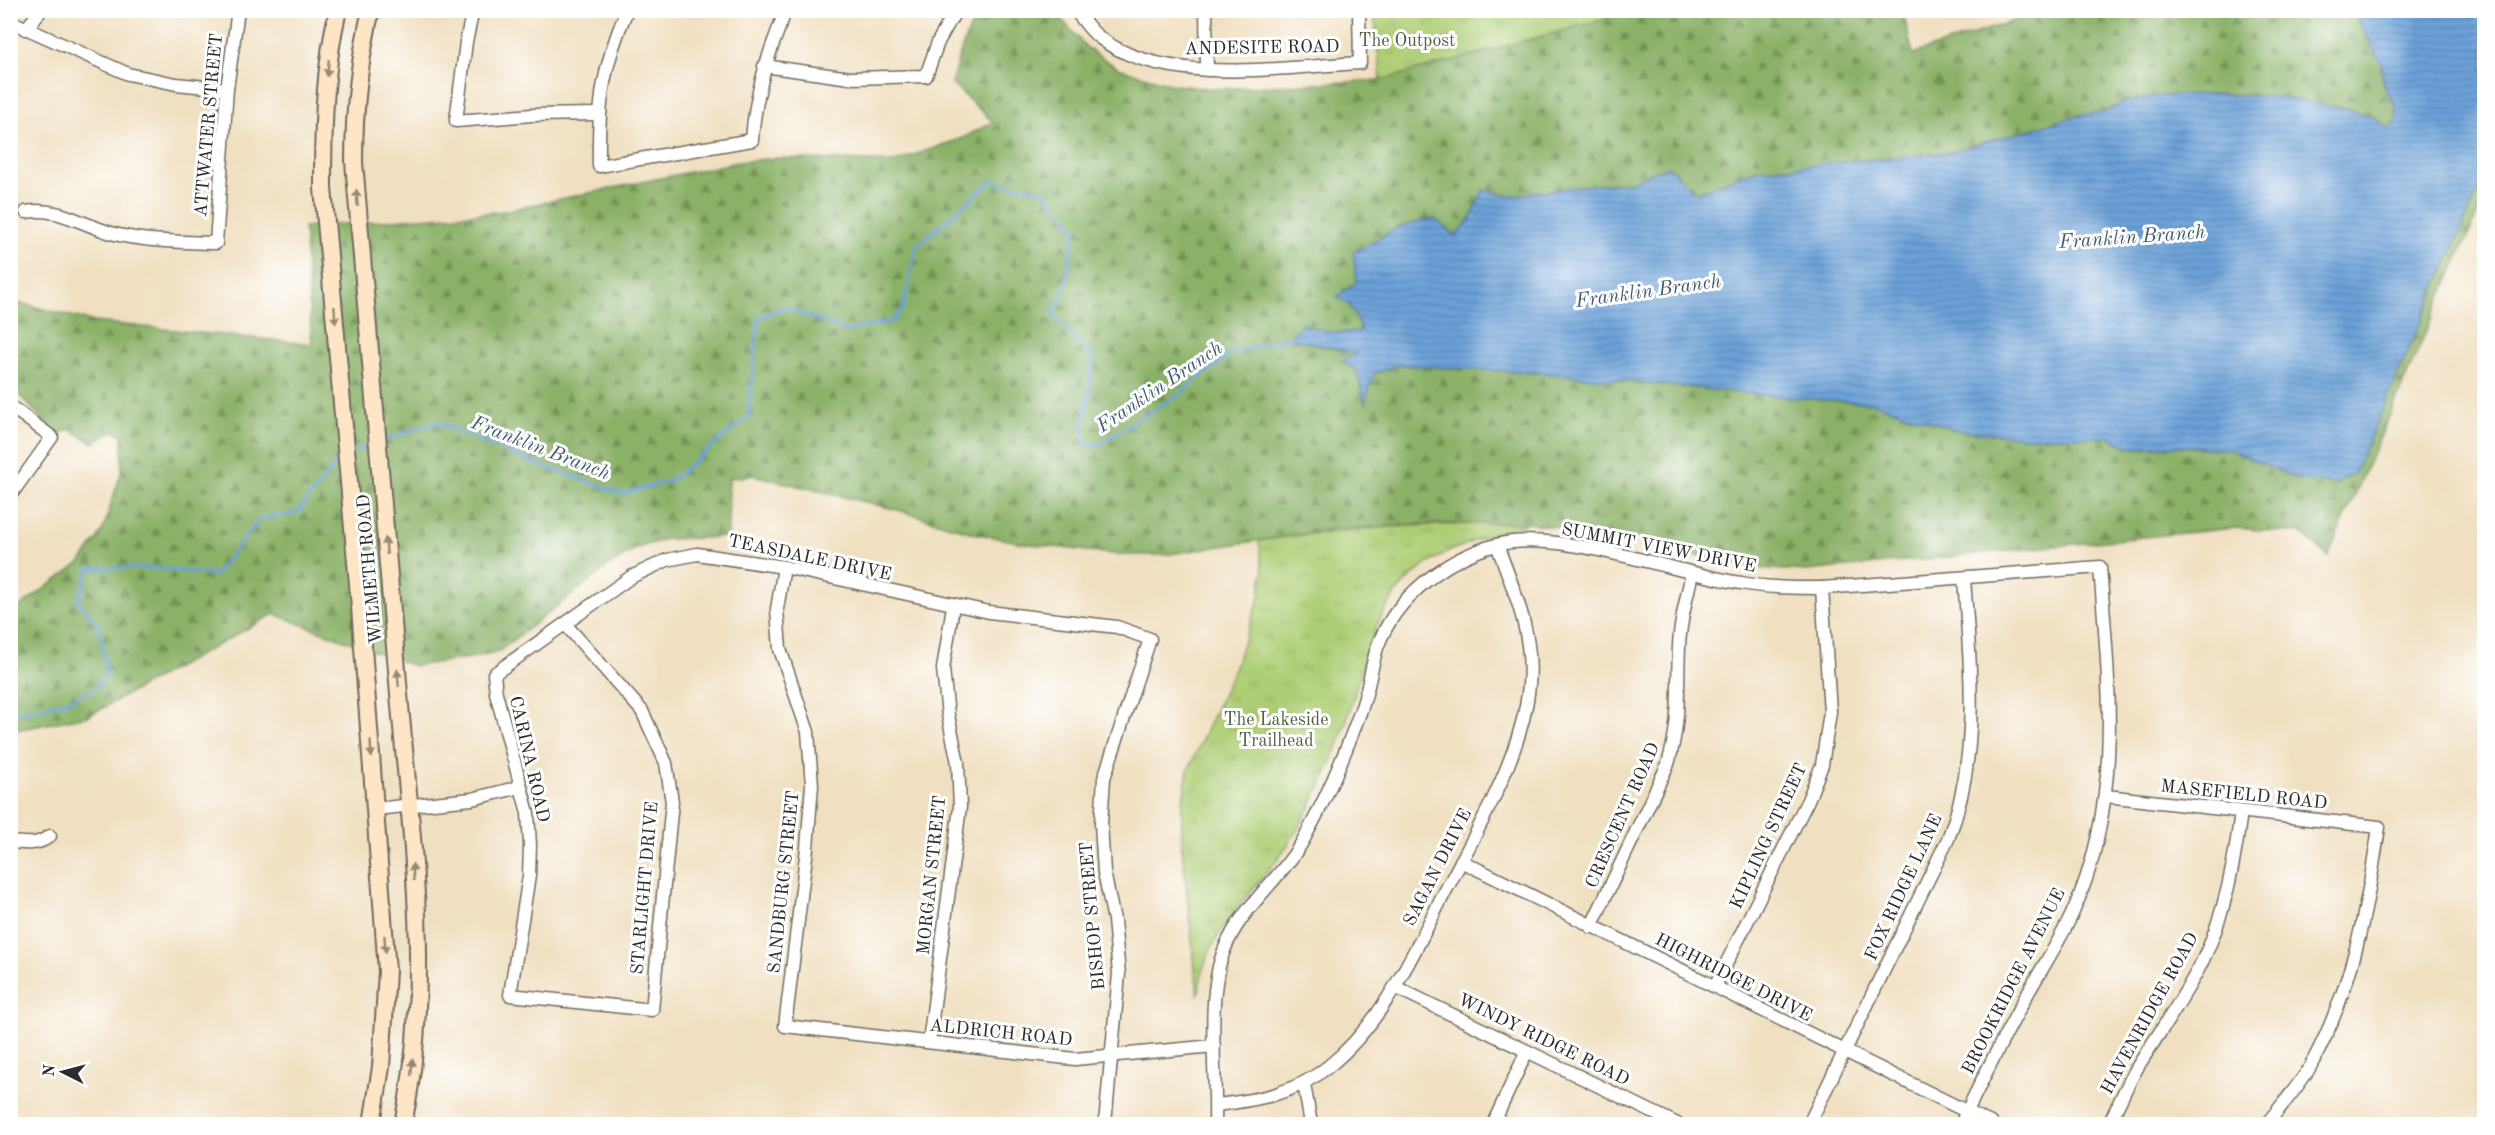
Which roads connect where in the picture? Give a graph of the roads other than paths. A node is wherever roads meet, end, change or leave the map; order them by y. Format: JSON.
{"nodes":[{"id":1,"x":41,"y":10,"type":"edge"},
{"id":2,"x":238,"y":10,"type":"edge"},
{"id":3,"x":338,"y":10,"type":"edge"},
{"id":4,"x":371,"y":10,"type":"edge"},
{"id":5,"x":473,"y":10,"type":"edge"},
{"id":6,"x":627,"y":10,"type":"edge"},
{"id":7,"x":786,"y":10,"type":"edge"},
{"id":8,"x":956,"y":10,"type":"edge"},
{"id":9,"x":1075,"y":10,"type":"edge"},
{"id":10,"x":1206,"y":10,"type":"edge"},
{"id":11,"x":1359,"y":10,"type":"edge"},
{"id":12,"x":10,"y":21,"type":"edge"},
{"id":13,"x":26,"y":28,"type":"junction"},
{"id":14,"x":764,"y":66,"type":"junction"},
{"id":15,"x":1207,"y":70,"type":"junction"},
{"id":16,"x":227,"y":89,"type":"junction"},
{"id":17,"x":598,"y":114,"type":"junction"},
{"id":18,"x":26,"y":212,"type":"dead end"},
{"id":19,"x":10,"y":406,"type":"edge"},
{"id":20,"x":10,"y":496,"type":"edge"},
{"id":21,"x":1497,"y":544,"type":"junction"},
{"id":22,"x":784,"y":567,"type":"junction"},
{"id":23,"x":2100,"y":567,"type":"joint"},
{"id":24,"x":1692,"y":573,"type":"junction"},
{"id":25,"x":1964,"y":578,"type":"junction"},
{"id":26,"x":1822,"y":588,"type":"junction"},
{"id":27,"x":953,"y":606,"type":"junction"},
{"id":28,"x":565,"y":624,"type":"junction"},
{"id":29,"x":1150,"y":639,"type":"joint"},
{"id":30,"x":494,"y":674,"type":"joint"},
{"id":31,"x":520,"y":787,"type":"junction"},
{"id":32,"x":2106,"y":796,"type":"junction"},
{"id":33,"x":409,"y":806,"type":"junction"},
{"id":34,"x":375,"y":809,"type":"junction"},
{"id":35,"x":2241,"y":812,"type":"junction"},
{"id":36,"x":50,"y":836,"type":"dead end"},
{"id":37,"x":10,"y":842,"type":"edge"},
{"id":38,"x":1461,"y":861,"type":"junction"},
{"id":39,"x":1591,"y":927,"type":"junction"},
{"id":40,"x":1715,"y":986,"type":"junction"},
{"id":41,"x":1395,"y":987,"type":"junction"},
{"id":42,"x":510,"y":995,"type":"joint"},
{"id":43,"x":785,"y":1026,"type":"joint"},
{"id":44,"x":929,"y":1042,"type":"junction"},
{"id":45,"x":1214,"y":1047,"type":"junction"},
{"id":46,"x":1527,"y":1051,"type":"junction"},
{"id":47,"x":1844,"y":1052,"type":"junction"},
{"id":48,"x":1113,"y":1058,"type":"junction"},
{"id":49,"x":1304,"y":1084,"type":"junction"},
{"id":50,"x":1215,"y":1105,"type":"junction"},
{"id":51,"x":1967,"y":1112,"type":"junction"},
{"id":52,"x":1659,"y":1121,"type":"edge"},
{"id":53,"x":372,"y":1125,"type":"edge"},
{"id":54,"x":403,"y":1125,"type":"edge"},
{"id":55,"x":1105,"y":1125,"type":"edge"},
{"id":56,"x":1215,"y":1125,"type":"edge"},
{"id":57,"x":1311,"y":1125,"type":"edge"},
{"id":58,"x":1493,"y":1125,"type":"edge"},
{"id":59,"x":1677,"y":1125,"type":"edge"},
{"id":60,"x":1809,"y":1125,"type":"edge"},
{"id":61,"x":1961,"y":1125,"type":"edge"},
{"id":62,"x":1992,"y":1125,"type":"edge"},
{"id":63,"x":2109,"y":1125,"type":"edge"},
{"id":64,"x":2267,"y":1125,"type":"edge"}],
"edges":[{"from":1,"to":13,"type":"street"},
{"from":2,"to":16,"type":"street","name":"ATTWATER STREET"},
{"from":3,"to":34,"type":"street","name":"WILMETH ROAD","one_way":true},
{"from":33,"to":4,"type":"street","name":"WILMETH ROAD","one_way":true},
{"from":5,"to":17,"type":"street"},
{"from":6,"to":17,"type":"street"},
{"from":7,"to":14,"type":"street"},
{"from":8,"to":14,"type":"street"},
{"from":9,"to":15,"type":"street","name":"ANDESITE ROAD"},
{"from":10,"to":15,"type":"street"},
{"from":11,"to":15,"type":"street","name":"ANDESITE ROAD"},
{"from":12,"to":13,"type":"street"},
{"from":13,"to":16,"type":"street"},
{"from":14,"to":17,"type":"street"},
{"from":16,"to":18,"type":"street","name":"ATTWATER STREET"},
{"from":19,"to":20,"type":"street"},
{"from":21,"to":24,"type":"street","name":"SUMMIT VIEW DRIVE"},
{"from":21,"to":38,"type":"street","name":"SAGAN DRIVE"},
{"from":21,"to":45,"type":"street","name":"SUMMIT VIEW DRIVE"},
{"from":22,"to":27,"type":"street","name":"TEASDALE DRIVE"},
{"from":22,"to":28,"type":"street","name":"TEASDALE DRIVE"},
{"from":22,"to":43,"type":"street","name":"SANDBURG STREET"},
{"from":23,"to":25,"type":"street","name":"SUMMIT VIEW DRIVE"},
{"from":23,"to":32,"type":"street","name":"BROOKRIDGE AVENUE"},
{"from":24,"to":26,"type":"street","name":"SUMMIT VIEW DRIVE"},
{"from":24,"to":39,"type":"street","name":"CRESCENT ROAD"},
{"from":25,"to":26,"type":"street","name":"SUMMIT VIEW DRIVE"},
{"from":25,"to":47,"type":"street","name":"FOX RIDGE LANE"},
{"from":26,"to":40,"type":"street","name":"KIPLING STREET"},
{"from":27,"to":29,"type":"street","name":"TEASDALE DRIVE"},
{"from":27,"to":44,"type":"street","name":"MORGAN STREET"},
{"from":28,"to":30,"type":"street","name":"TEASDALE DRIVE"},
{"from":28,"to":42,"type":"street","name":"STARLIGHT DRIVE"},
{"from":29,"to":48,"type":"street","name":"BISHOP STREET"},
{"from":30,"to":31,"type":"street","name":"CARINA ROAD"},
{"from":31,"to":33,"type":"street"},
{"from":31,"to":42,"type":"street","name":"CARINA ROAD"},
{"from":32,"to":35,"type":"street","name":"MASEFIELD ROAD"},
{"from":32,"to":51,"type":"street","name":"BROOKRIDGE AVENUE"},
{"from":33,"to":34,"type":"street"},
{"from":54,"to":33,"type":"street","name":"WILMETH ROAD","one_way":true},
{"from":34,"to":53,"type":"street","name":"WILMETH ROAD","one_way":true},
{"from":35,"to":63,"type":"street","name":"HAVENRIDGE ROAD"},
{"from":35,"to":64,"type":"street","name":"MASEFIELD ROAD"},
{"from":36,"to":37,"type":"street"},
{"from":38,"to":39,"type":"street","name":"HIGHRIDGE DRIVE"},
{"from":38,"to":41,"type":"street","name":"SAGAN DRIVE"},
{"from":39,"to":40,"type":"street","name":"HIGHRIDGE DRIVE"},
{"from":40,"to":47,"type":"street","name":"HIGHRIDGE DRIVE"},
{"from":41,"to":46,"type":"street","name":"WINDY RIDGE ROAD"},
{"from":41,"to":49,"type":"street","name":"SAGAN DRIVE"},
{"from":43,"to":44,"type":"street","name":"ALDRICH ROAD"},
{"from":44,"to":48,"type":"street","name":"ALDRICH ROAD"},
{"from":45,"to":48,"type":"street","name":"ALDRICH ROAD"},
{"from":45,"to":50,"type":"street","name":"SUMMIT VIEW DRIVE"},
{"from":46,"to":52,"type":"street","name":"WINDY RIDGE ROAD"},
{"from":46,"to":58,"type":"street"},
{"from":47,"to":51,"type":"street","name":"HIGHRIDGE DRIVE"},
{"from":47,"to":60,"type":"street","name":"FOX RIDGE LANE"},
{"from":48,"to":55,"type":"street","name":"BISHOP STREET"},
{"from":49,"to":50,"type":"street","name":"SAGAN DRIVE"},
{"from":49,"to":57,"type":"street"},
{"from":50,"to":56,"type":"street","name":"SUMMIT VIEW DRIVE"},
{"from":51,"to":61,"type":"street","name":"BROOKRIDGE AVENUE"},
{"from":51,"to":62,"type":"street","name":"HIGHRIDGE DRIVE"},
{"from":52,"to":59,"type":"street","name":"WINDY RIDGE ROAD"}]}
